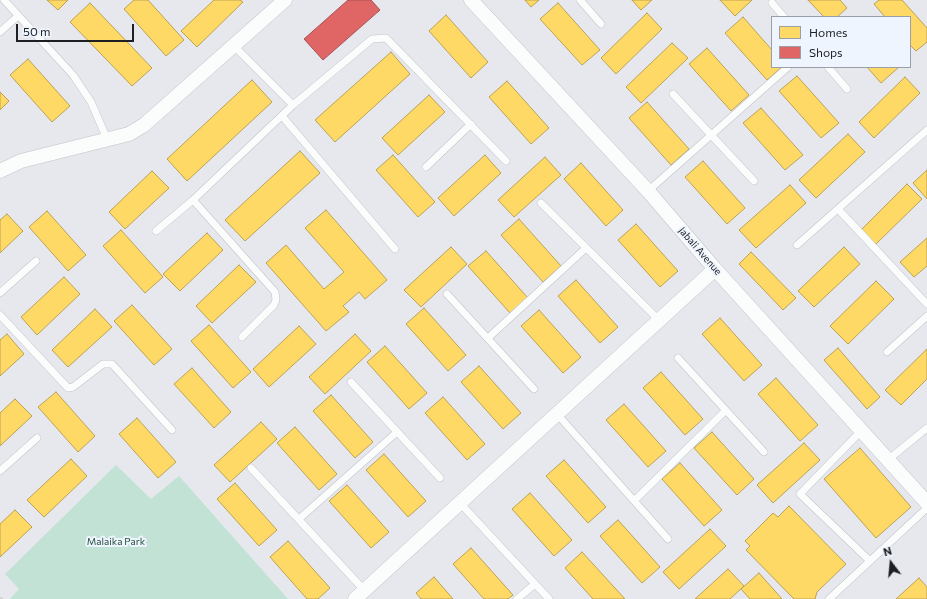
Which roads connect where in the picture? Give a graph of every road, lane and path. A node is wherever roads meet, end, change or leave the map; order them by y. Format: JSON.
{"nodes":[{"id":1,"x":4,"y":0,"type":"edge"},
{"id":2,"x":285,"y":0,"type":"edge"},
{"id":3,"x":471,"y":0,"type":"edge"},
{"id":4,"x":580,"y":0,"type":"edge"},
{"id":5,"x":772,"y":3,"type":"dead end"},
{"id":6,"x":18,"y":16,"type":"junction"},
{"id":7,"x":783,"y":16,"type":"edge"},
{"id":8,"x":601,"y":24,"type":"dead end"},
{"id":9,"x":0,"y":32,"type":"edge"},
{"id":10,"x":234,"y":46,"type":"junction"},
{"id":11,"x":787,"y":68,"type":"edge"},
{"id":12,"x":829,"y":68,"type":"edge"},
{"id":13,"x":847,"y":88,"type":"dead end"},
{"id":14,"x":673,"y":94,"type":"dead end"},
{"id":15,"x":293,"y":105,"type":"junction"},
{"id":16,"x":282,"y":116,"type":"junction"},
{"id":17,"x":471,"y":124,"type":"junction"},
{"id":18,"x":927,"y":130,"type":"edge"},
{"id":19,"x":712,"y":135,"type":"junction"},
{"id":20,"x":107,"y":139,"type":"junction"},
{"id":21,"x":506,"y":161,"type":"dead end"},
{"id":22,"x":426,"y":167,"type":"dead end"},
{"id":23,"x":0,"y":171,"type":"edge"},
{"id":24,"x":754,"y":181,"type":"dead end"},
{"id":25,"x":648,"y":192,"type":"junction"},
{"id":26,"x":193,"y":200,"type":"junction"},
{"id":27,"x":541,"y":203,"type":"dead end"},
{"id":28,"x":839,"y":210,"type":"junction"},
{"id":29,"x":156,"y":231,"type":"dead end"},
{"id":30,"x":797,"y":245,"type":"dead end"},
{"id":31,"x":586,"y":248,"type":"junction"},
{"id":32,"x":395,"y":249,"type":"dead end"},
{"id":33,"x":36,"y":261,"type":"dead end"},
{"id":34,"x":715,"y":269,"type":"junction"},
{"id":35,"x":0,"y":293,"type":"edge"},
{"id":36,"x":447,"y":294,"type":"dead end"},
{"id":37,"x":927,"y":304,"type":"edge"},
{"id":38,"x":0,"y":315,"type":"edge"},
{"id":39,"x":927,"y":316,"type":"edge"},
{"id":40,"x":659,"y":320,"type":"junction"},
{"id":41,"x":242,"y":337,"type":"dead end"},
{"id":42,"x":488,"y":338,"type":"junction"},
{"id":43,"x":887,"y":352,"type":"dead end"},
{"id":44,"x":678,"y":358,"type":"dead end"},
{"id":45,"x":351,"y":382,"type":"dead end"},
{"id":46,"x":534,"y":389,"type":"dead end"},
{"id":47,"x":725,"y":411,"type":"junction"},
{"id":48,"x":557,"y":414,"type":"junction"},
{"id":49,"x":927,"y":428,"type":"edge"},
{"id":50,"x":172,"y":430,"type":"dead end"},
{"id":51,"x":862,"y":430,"type":"junction"},
{"id":52,"x":397,"y":432,"type":"junction"},
{"id":53,"x":37,"y":438,"type":"dead end"},
{"id":54,"x":764,"y":452,"type":"dead end"},
{"id":55,"x":889,"y":459,"type":"junction"},
{"id":56,"x":251,"y":468,"type":"dead end"},
{"id":57,"x":0,"y":471,"type":"edge"},
{"id":58,"x":440,"y":478,"type":"dead end"},
{"id":59,"x":635,"y":500,"type":"junction"},
{"id":60,"x":460,"y":503,"type":"junction"},
{"id":61,"x":927,"y":503,"type":"edge"},
{"id":62,"x":927,"y":508,"type":"edge"},
{"id":63,"x":299,"y":519,"type":"junction"},
{"id":64,"x":668,"y":539,"type":"dead end"},
{"id":65,"x":870,"y":561,"type":"junction"},
{"id":66,"x":535,"y":584,"type":"junction"},
{"id":67,"x":360,"y":595,"type":"edge"},
{"id":68,"x":517,"y":599,"type":"edge"},
{"id":69,"x":549,"y":599,"type":"edge"},
{"id":70,"x":829,"y":599,"type":"edge"}],
"edges":[{"from":1,"to":6,"type":"lane"},
{"from":2,"to":10,"type":"street"},
{"from":3,"to":25,"type":"street","name":"Jabali Avenue"},
{"from":4,"to":8,"type":"lane"},
{"from":5,"to":7,"type":"lane"},
{"from":6,"to":9,"type":"lane"},
{"from":6,"to":20,"type":"lane"},
{"from":10,"to":15,"type":"lane"},
{"from":10,"to":20,"type":"street"},
{"from":11,"to":19,"type":"lane"},
{"from":12,"to":13,"type":"lane"},
{"from":14,"to":19,"type":"lane"},
{"from":15,"to":16,"type":"lane"},
{"from":15,"to":17,"type":"lane"},
{"from":16,"to":26,"type":"lane"},
{"from":16,"to":32,"type":"lane"},
{"from":17,"to":21,"type":"lane"},
{"from":17,"to":22,"type":"lane"},
{"from":18,"to":28,"type":"lane"},
{"from":19,"to":24,"type":"lane"},
{"from":19,"to":25,"type":"lane"},
{"from":20,"to":23,"type":"street"},
{"from":25,"to":34,"type":"street","name":"Jabali Avenue"},
{"from":26,"to":29,"type":"lane"},
{"from":26,"to":41,"type":"lane"},
{"from":27,"to":31,"type":"lane"},
{"from":28,"to":30,"type":"lane"},
{"from":28,"to":37,"type":"lane"},
{"from":31,"to":40,"type":"lane"},
{"from":31,"to":42,"type":"lane"},
{"from":33,"to":35,"type":"lane"},
{"from":34,"to":40,"type":"street"},
{"from":34,"to":51,"type":"street","name":"Jabali Avenue"},
{"from":36,"to":42,"type":"lane"},
{"from":38,"to":50,"type":"lane"},
{"from":39,"to":43,"type":"lane"},
{"from":40,"to":48,"type":"street"},
{"from":42,"to":46,"type":"lane"},
{"from":44,"to":47,"type":"lane"},
{"from":45,"to":52,"type":"lane"},
{"from":47,"to":54,"type":"lane"},
{"from":47,"to":59,"type":"lane"},
{"from":48,"to":59,"type":"lane"},
{"from":48,"to":60,"type":"street"},
{"from":49,"to":55,"type":"lane"},
{"from":51,"to":55,"type":"street","name":"Jabali Avenue"},
{"from":51,"to":65,"type":"lane"},
{"from":52,"to":58,"type":"lane"},
{"from":52,"to":63,"type":"lane"},
{"from":53,"to":57,"type":"lane"},
{"from":55,"to":61,"type":"street","name":"Jabali Avenue"},
{"from":56,"to":63,"type":"lane"},
{"from":59,"to":64,"type":"lane"},
{"from":60,"to":66,"type":"lane"},
{"from":60,"to":67,"type":"street"},
{"from":62,"to":65,"type":"lane"},
{"from":63,"to":67,"type":"lane"},
{"from":65,"to":70,"type":"lane"},
{"from":66,"to":68,"type":"lane"},
{"from":66,"to":69,"type":"lane"}]}
